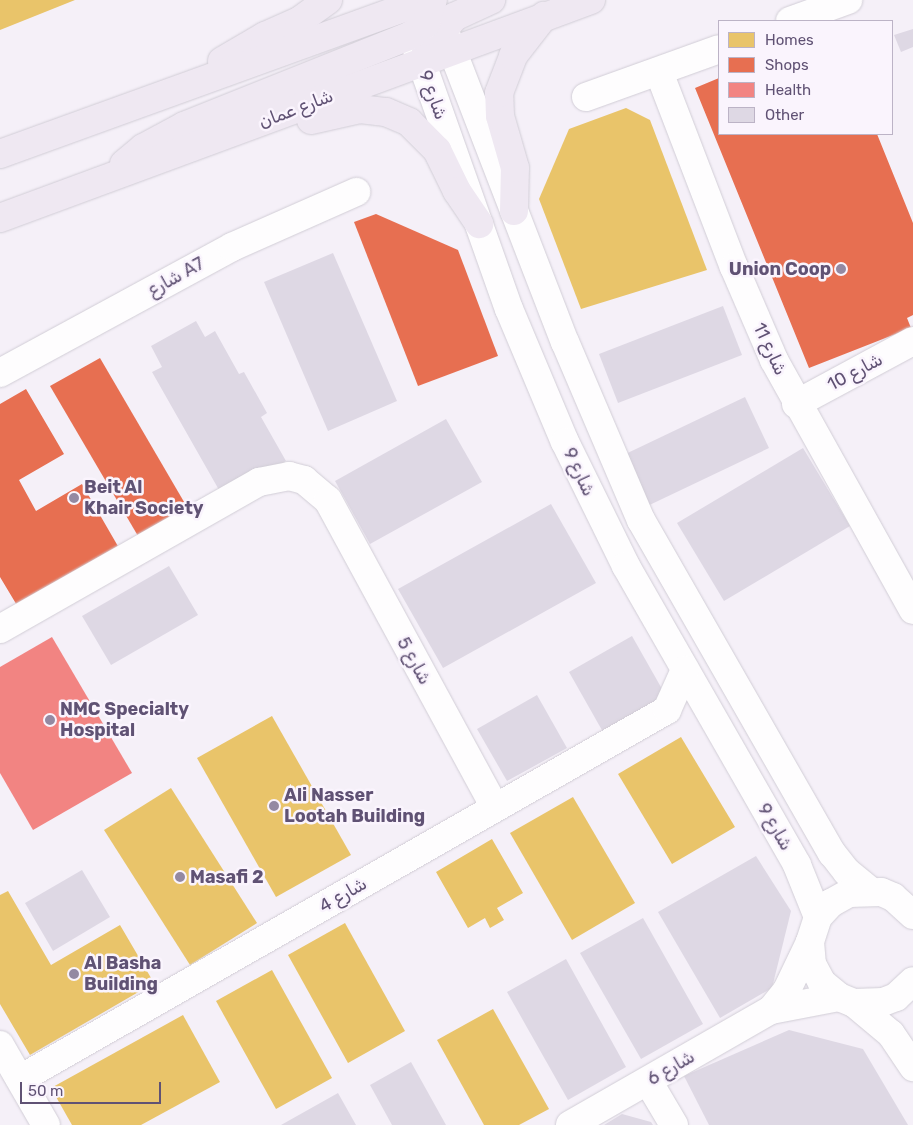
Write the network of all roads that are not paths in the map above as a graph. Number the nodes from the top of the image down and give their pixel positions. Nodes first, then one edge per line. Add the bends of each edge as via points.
1 (328, 0) edge
2 (433, 0) edge
3 (491, 0) edge
4 (591, 0) edge
5 (848, 0) edge
6 (408, 3) edge
7 (544, 16) junction
8 (793, 20) edge
9 (412, 35) junction
10 (448, 38) junction
11 (718, 49) edge
12 (421, 62) junction
13 (659, 72) junction
14 (192, 84) junction
15 (586, 97) dead end
16 (267, 120) junction
17 (0, 154) edge
18 (109, 179) junction
19 (356, 192) dead end
20 (514, 211) junction
21 (0, 218) edge
22 (480, 224) junction
23 (913, 341) edge
24 (0, 373) edge
25 (796, 404) junction
26 (913, 610) edge
27 (0, 629) edge
28 (685, 670) junction
29 (667, 710) junction
30 (713, 720) junction
31 (495, 808) junction
32 (897, 900) edge
33 (814, 930) junction
34 (913, 981) edge
35 (846, 1000) junction
36 (771, 1010) junction
37 (0, 1045) edge
38 (913, 1067) edge
39 (20, 1079) junction
40 (648, 1081) junction
41 (46, 1125) edge
42 (570, 1125) edge
43 (674, 1125) edge

1 - 14 main road via 299,21 246,46
2 - 9 main road via 426,24
2 - 10 street, شارع 9
3 - 10 main road via 461,13
4 - 7 main road
5 - 8 street
6 - 9 street, شارع 9
6 - 14 main road
7 - 10 main road
7 - 20 main road via 512,56 499,93 500,116 515,168
9 - 12 street, شارع 9
9 - 18 main road via 177,129 143,148
10 - 12 main road
10 - 20 street, شارع 9
11 - 13 street
12 - 16 main road, شارع عمان
12 - 22 street, شارع 9
13 - 15 street
13 - 25 street, شارع 11 via 734,267
14 - 17 main road
16 - 18 main road, شارع عمان
16 - 22 main road via 310,120 360,109 398,116 429,139 460,197
18 - 21 main road, شارع عمان
19 - 24 street, شارع A7 via 232,247
20 - 32 street, شارع 9 via 565,342 641,520 832,853 847,872
22 - 28 street, شارع 9 via 509,309 565,442 626,566
23 - 25 street, شارع 10
25 - 26 street, شارع 11
27 - 31 street, شارع 5 via 260,482 290,476 304,480 328,500 333,515
28 - 29 street
28 - 30 street, شارع 9
29 - 30 street via 690,712
29 - 31 street, شارع 4
30 - 33 street, شارع 9 via 797,865
31 - 39 street, شارع 4
32 - 33 street, شارع 6 via 849,893 831,902
33 - 35 street, شارع 9 via 816,970 822,983
33 - 36 street, شارع 6 via 787,990
34 - 35 street, شارع 6 via 896,996 883,1002
35 - 36 street, شارع 6
35 - 38 street via 891,1034
36 - 40 street, شارع 6
37 - 39 street
39 - 41 street
40 - 42 street, شارع 6
40 - 43 street

